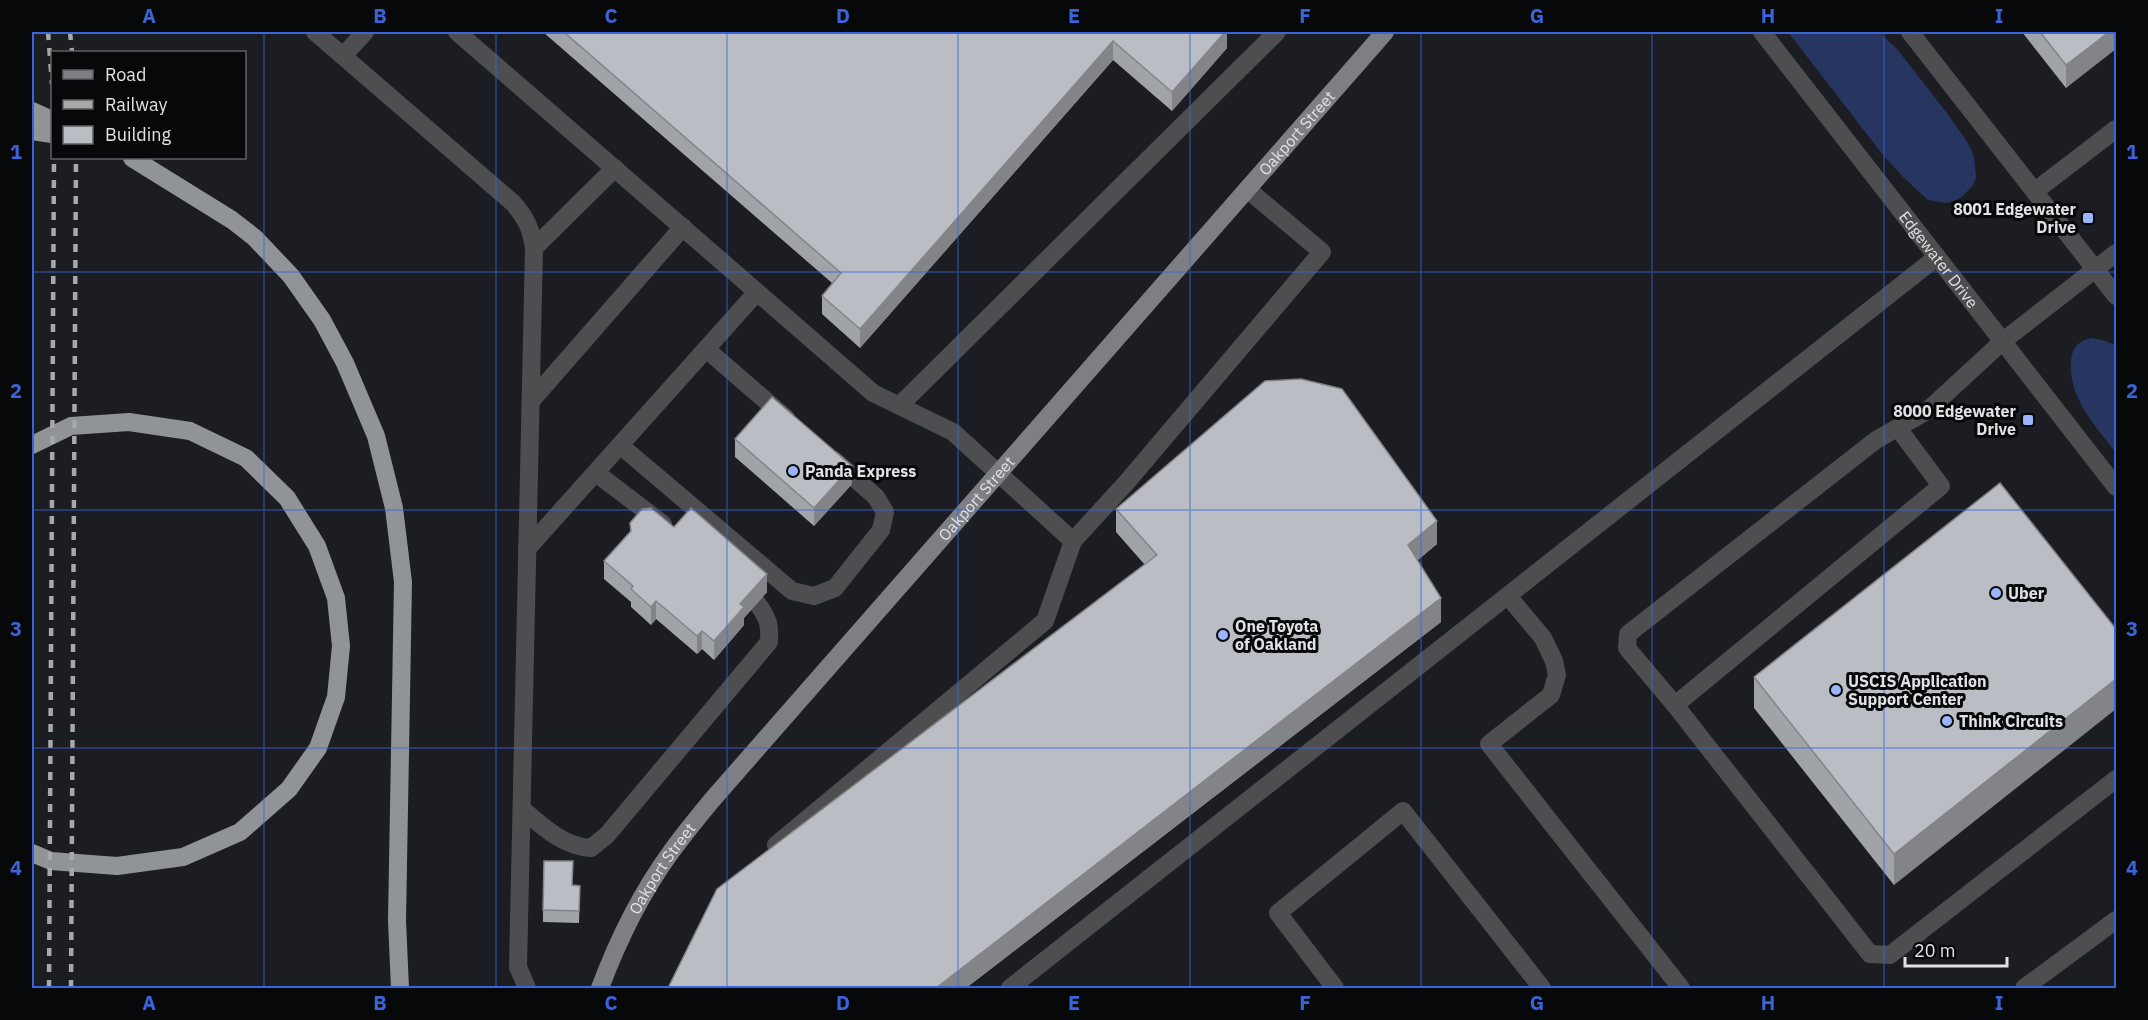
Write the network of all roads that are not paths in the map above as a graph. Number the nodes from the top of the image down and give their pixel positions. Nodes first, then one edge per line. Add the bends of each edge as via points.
1 (315, 32) edge
2 (365, 32) edge
3 (457, 32) edge
4 (1277, 32) edge
5 (1385, 32) edge
6 (1762, 32) edge
7 (1910, 32) edge
8 (344, 55) junction
9 (32, 111) edge
10 (51, 120) edge
11 (2116, 129) edge
12 (32, 131) edge
13 (51, 134) edge
14 (134, 159) edge
15 (615, 168) junction
16 (1247, 189) junction
17 (2035, 191) junction
18 (683, 227) junction
19 (534, 248) junction
20 (2116, 253) edge
21 (1937, 257) junction
22 (2096, 270) junction
23 (758, 292) junction
24 (2116, 296) edge
25 (2003, 341) junction
26 (706, 349) junction
27 (531, 401) junction
28 (900, 405) junction
29 (795, 427) edge
30 (1898, 428) junction
31 (32, 446) edge
32 (621, 446) junction
33 (822, 450) edge
34 (596, 472) junction
35 (999, 472) junction
36 (2116, 487) edge
37 (681, 537) edge
38 (1073, 541) junction
39 (528, 549) junction
40 (1508, 596) junction
41 (757, 603) edge
42 (1675, 705) junction
43 (2116, 779) edge
44 (529, 815) junction
45 (776, 845) edge
46 (32, 853) edge
47 (2116, 920) edge
48 (400, 988) edge
49 (527, 988) edge
50 (600, 988) edge
51 (1010, 988) edge
52 (1335, 988) edge
53 (1542, 988) edge
54 (1681, 988) edge
55 (2024, 988) edge

1 - 8 street
2 - 8 street
3 - 15 street
4 - 28 street
5 - 16 main road, Oakport Street
6 - 21 street, Edgewater Drive
7 - 17 street
8 - 19 street via 513,203 525,217
9 - 10 highway
11 - 17 street
12 - 13 highway
14 - 48 highway via 232,220 291,276 341,355 376,436 394,508 403,582
15 - 18 street
15 - 19 street
16 - 35 main road, Oakport Street
16 - 38 street via 1322,252
17 - 22 street
18 - 23 street
18 - 27 street
19 - 27 street
20 - 22 street
21 - 25 street, Edgewater Drive
21 - 40 street
22 - 24 street
22 - 25 street
23 - 26 street
23 - 28 street via 873,393
25 - 30 street via 1927,411
25 - 36 street, Edgewater Drive
26 - 29 street
26 - 32 street
27 - 39 street
28 - 35 street via 953,432
30 - 42 street via 1941,486
30 - 42 street via 1876,440 1628,634 1627,648
31 - 46 highway via 71,426 129,422 190,431 246,458 287,498 317,546 336,598 341,646 336,697 318,748 289,789 240,832 183,857 117,866 51,861
32 - 33 street via 792,591 814,596 835,588 881,530 885,512 876,496
32 - 34 street
34 - 37 street
34 - 39 street
35 - 38 street
35 - 50 main road, Oakport Street via 670,853 638,904
38 - 45 street via 1045,621
39 - 44 street
40 - 51 street
40 - 54 street via 1543,638 1557,675 1551,696 1489,744
41 - 44 street via 767,616 770,642 608,835 591,848 575,847
42 - 43 street via 1869,954 1890,955
44 - 49 street via 518,968
47 - 55 street
52 - 53 street via 1278,913 1403,811

